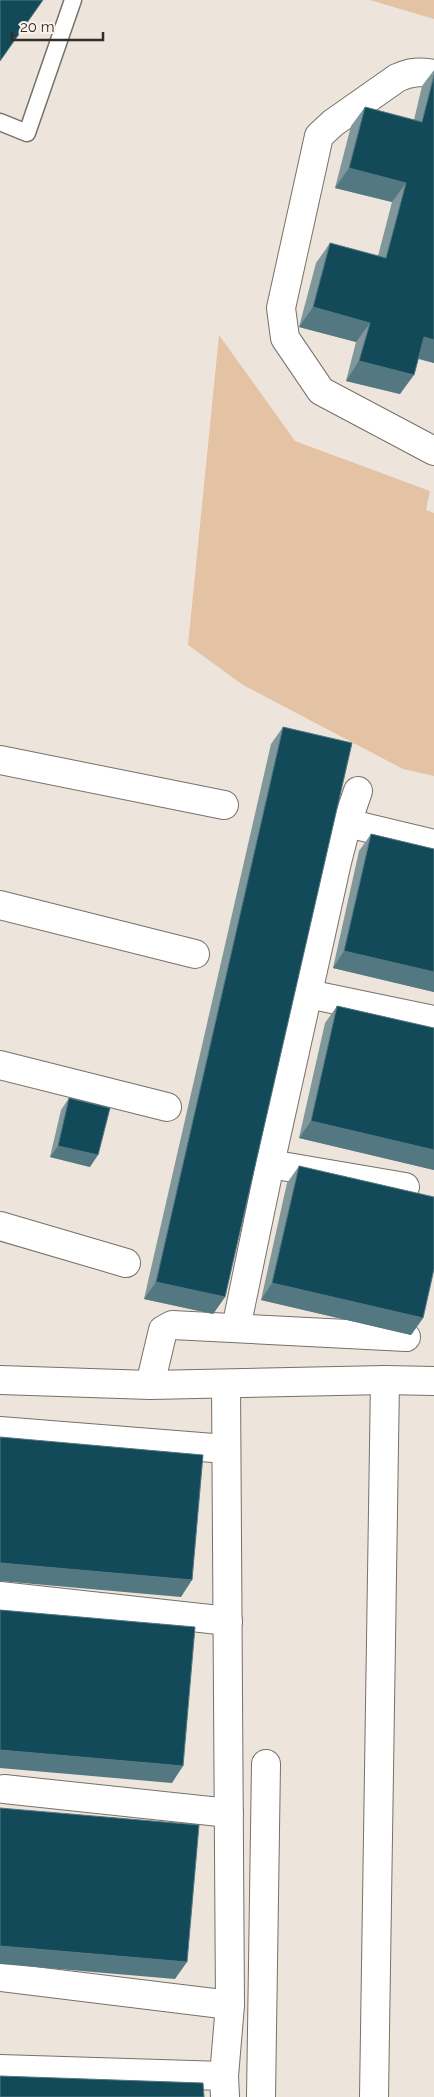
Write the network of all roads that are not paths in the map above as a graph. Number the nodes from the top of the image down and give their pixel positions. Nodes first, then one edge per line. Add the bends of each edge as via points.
1 (73, 0) edge
2 (434, 74) edge
3 (0, 122) edge
4 (434, 451) edge
5 (0, 760) edge
6 (358, 791) dead end
7 (224, 805) dead end
8 (347, 823) junction
9 (434, 844) edge
10 (0, 905) edge
11 (196, 954) dead end
12 (308, 994) junction
13 (434, 1020) edge
14 (0, 1065) edge
15 (167, 1107) dead end
16 (270, 1164) junction
17 (405, 1187) dead end
18 (0, 1226) edge
19 (126, 1263) dead end
20 (236, 1328) junction
21 (406, 1338) dead end
22 (0, 1380) edge
23 (385, 1380) junction
24 (434, 1381) edge
25 (226, 1384) junction
26 (150, 1385) junction
27 (0, 1431) edge
28 (226, 1449) junction
29 (0, 1596) edge
30 (228, 1621) junction
31 (266, 1764) dead end
32 (4, 1789) dead end
33 (229, 1813) junction
34 (0, 1977) edge
35 (230, 2005) junction
36 (0, 2069) edge
37 (225, 2087) edge
38 (261, 2097) edge
39 (374, 2097) edge

1 - 3 lane via 27,133
2 - 4 street via 408,73 397,78 319,136 280,308 284,338 321,391
5 - 7 street
6 - 8 street
8 - 9 street
8 - 12 street
10 - 11 street
12 - 13 street
12 - 16 street
14 - 15 street
16 - 17 street
16 - 20 street
18 - 19 street
20 - 21 street
20 - 26 street via 168,1326 163,1330
22 - 26 street
23 - 24 street
23 - 25 street
23 - 39 street
25 - 26 street
25 - 28 street
27 - 28 street
28 - 30 street
29 - 30 street
30 - 33 street
31 - 38 street
32 - 33 street
33 - 35 street
34 - 35 street
35 - 37 street
36 - 37 street

